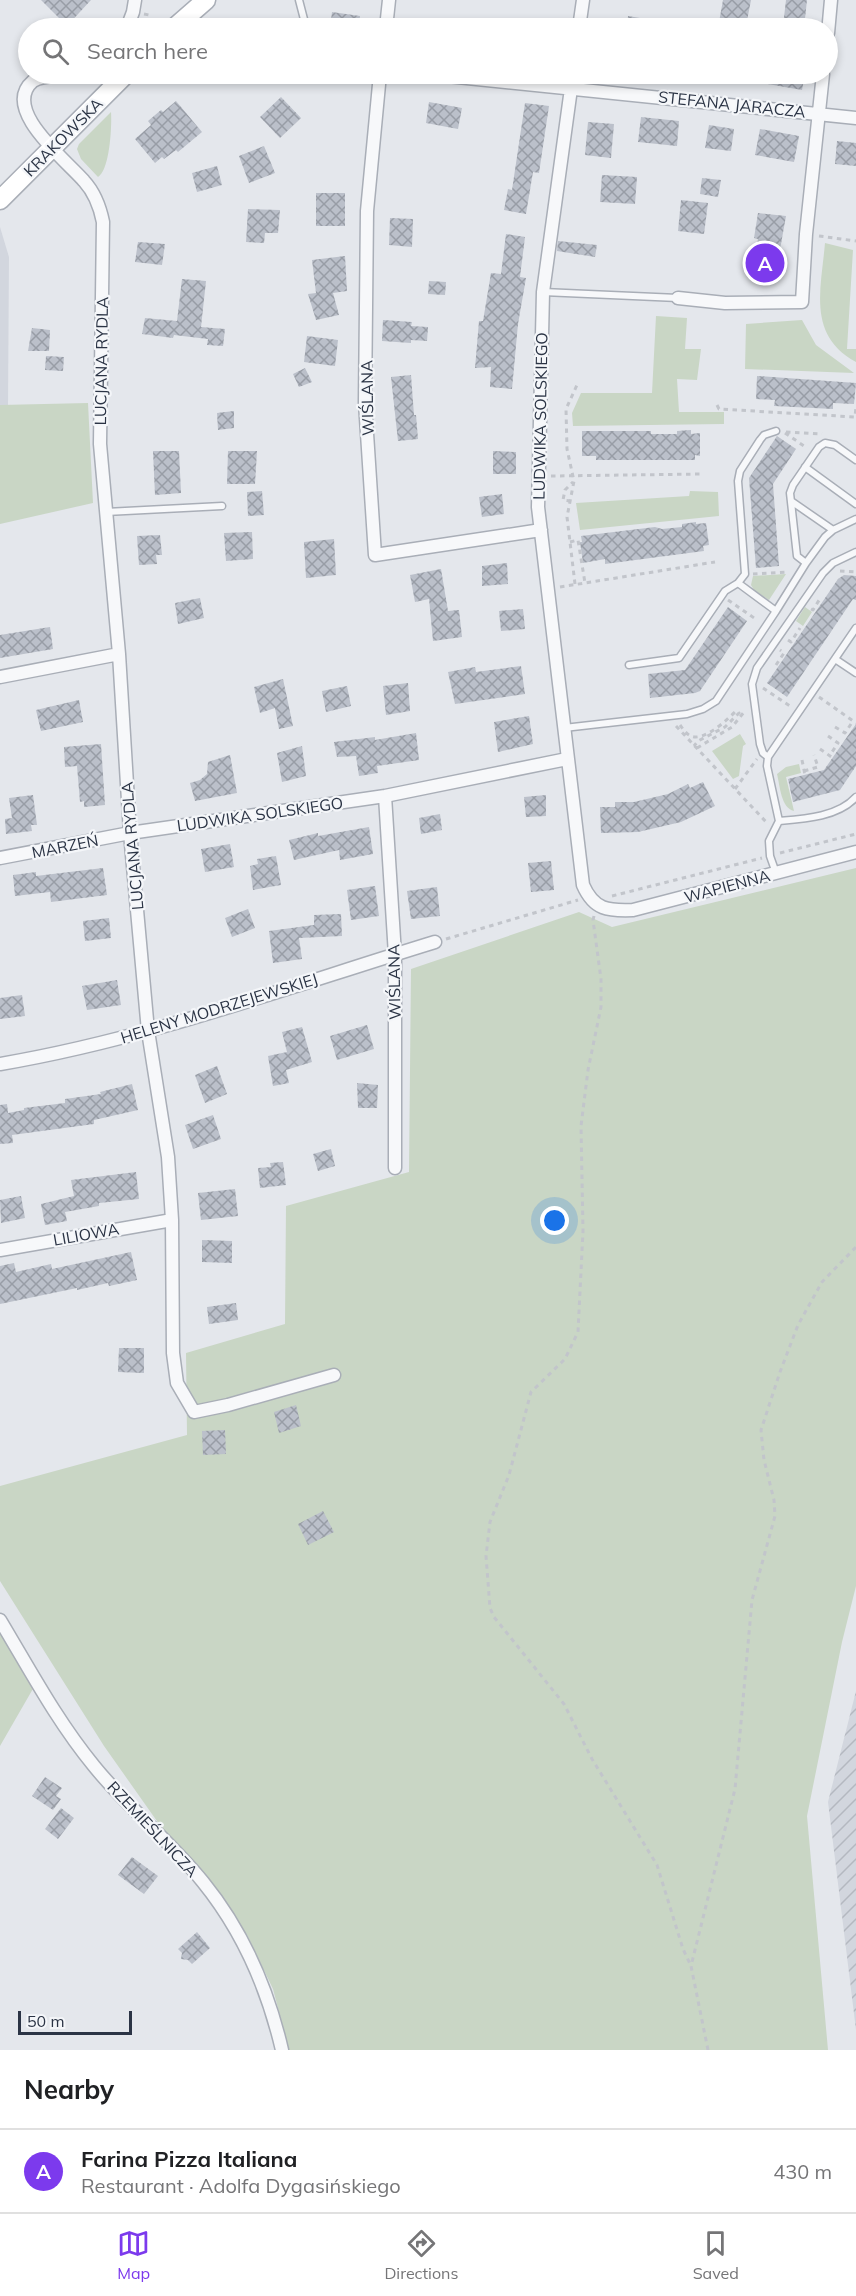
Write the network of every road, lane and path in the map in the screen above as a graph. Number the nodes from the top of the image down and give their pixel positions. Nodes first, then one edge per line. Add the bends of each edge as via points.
1 (135, 0) edge
2 (206, 0) edge
3 (299, 0) edge
4 (389, 0) edge
5 (583, 0) edge
6 (831, 0) edge
7 (131, 18) edge
8 (185, 18) edge
9 (304, 18) edge
10 (387, 18) edge
11 (580, 18) edge
12 (829, 18) edge
13 (29, 84) edge
14 (116, 84) edge
15 (379, 84) edge
16 (538, 84) edge
17 (571, 84) edge
18 (822, 84) edge
19 (571, 87) junction
20 (819, 114) junction
21 (856, 118) edge
22 (50, 148) junction
23 (0, 200) edge
24 (807, 234) junction
25 (856, 241) edge
26 (543, 292) junction
27 (678, 298) joint
28 (577, 384) dead end
29 (717, 405) dead end
30 (778, 406) dead end
31 (804, 407) dead end
32 (856, 407) edge
33 (830, 408) dead end
34 (777, 413) junction
35 (804, 414) junction
36 (829, 416) junction
37 (776, 432) joint
38 (826, 435) dead end
39 (790, 438) dead end
40 (808, 449) dead end
41 (856, 460) edge
42 (805, 467) junction
43 (702, 474) dead end
44 (546, 476) dead end
45 (573, 476) junction
46 (574, 481) junction
47 (572, 501) junction
48 (791, 501) junction
49 (856, 504) edge
50 (222, 506) dead end
51 (106, 512) junction
52 (856, 519) edge
53 (541, 530) junction
54 (833, 530) junction
55 (570, 542) junction
56 (856, 552) edge
57 (845, 556) junction
58 (581, 558) junction
59 (856, 558) edge
60 (573, 560) junction
61 (715, 562) dead end
62 (806, 562) junction
63 (844, 571) dead end
64 (788, 572) dead end
65 (856, 572) edge
66 (761, 574) dead end
67 (585, 583) junction
68 (738, 583) junction
69 (575, 584) junction
70 (555, 588) dead end
71 (822, 597) dead end
72 (739, 608) dead end
73 (813, 610) dead end
74 (776, 611) junction
75 (758, 621) dead end
76 (801, 629) dead end
77 (856, 629) edge
78 (791, 642) dead end
79 (784, 653) dead end
80 (119, 654) junction
81 (835, 659) junction
82 (629, 665) dead end
83 (776, 665) dead end
84 (856, 673) edge
85 (0, 677) edge
86 (765, 689) dead end
87 (817, 696) dead end
88 (745, 703) dead end
89 (791, 707) dead end
90 (854, 722) edge
91 (835, 727) dead end
92 (563, 728) junction
93 (828, 736) dead end
94 (695, 747) junction
95 (820, 749) dead end
96 (814, 755) dead end
97 (768, 758) junction
98 (567, 759) junction
99 (801, 760) dead end
100 (753, 764) dead end
101 (735, 789) junction
102 (385, 796) junction
103 (856, 797) edge
104 (779, 821) junction
105 (766, 823) dead end
106 (130, 833) junction
107 (856, 852) edge
108 (0, 858) edge
109 (776, 873) junction
110 (680, 879) dead end
111 (588, 897) junction
112 (603, 901) junction
113 (435, 942) joint
114 (395, 955) junction
115 (148, 1031) junction
116 (0, 1064) edge
117 (395, 1168) dead end
118 (172, 1220) junction
119 (856, 1247) edge
120 (0, 1250) edge
121 (334, 1375) dead end
122 (0, 1620) edge
123 (691, 1966) junction
124 (282, 2050) edge
125 (708, 2050) edge

1 - 7 street
2 - 8 main road
3 - 9 lane
4 - 10 street
5 - 11 street
6 - 12 street
13 - 22 street, LUCJANA RYDLA via 20,101 21,112
14 - 22 main road, KRAKOWSKA
15 - 53 street, WIŚLANA via 367,211 365,403 375,555
16 - 19 street, STEFANA JARACZA
17 - 19 street, LUDWIKA SOLSKIEGO
18 - 20 street
19 - 20 street, STEFANA JARACZA
19 - 26 street, LUDWIKA SOLSKIEGO
20 - 21 street, STEFANA JARACZA
20 - 24 street
22 - 23 main road, KRAKOWSKA
22 - 51 street, LUCJANA RYDLA via 86,182 103,222 100,444
24 - 25 path
24 - 27 street via 802,302 725,303
26 - 27 lane
26 - 53 street, LUDWIKA SOLSKIEGO via 538,507
28 - 45 path via 566,409 567,449
29 - 34 path via 719,409
30 - 34 path
31 - 35 path
32 - 36 path via 855,417
33 - 36 path
34 - 35 path
35 - 36 path
37 - 38 path
37 - 68 lane via 764,435 740,471 745,574
39 - 40 path
41 - 42 lane via 835,445 825,443
42 - 48 lane via 793,485
42 - 49 lane
43 - 45 path
44 - 45 path
45 - 46 path
46 - 47 path
46 - 47 path via 563,500
47 - 55 path via 567,517
48 - 54 lane
48 - 62 lane via 797,556
50 - 51 lane
51 - 80 street, LUCJANA RYDLA
52 - 54 lane
53 - 92 street, LUDWIKA SOLSKIEGO
54 - 62 lane
55 - 58 path via 578,540
55 - 60 path
56 - 57 lane
57 - 59 lane
57 - 97 lane via 823,573 757,668 752,684 760,744
58 - 60 path
58 - 67 path
60 - 69 path
61 - 67 path
62 - 74 lane
63 - 65 path
64 - 66 path
67 - 69 path
68 - 74 lane
68 - 82 lane via 725,591 679,658
69 - 70 path
71 - 73 path
72 - 75 path
74 - 92 lane via 716,701 703,709
76 - 78 path
77 - 81 lane
79 - 83 path
80 - 85 street
80 - 106 street, LUCJANA RYDLA
81 - 84 lane
81 - 97 lane
86 - 89 path
87 - 90 path
88 - 94 path via 743,717 737,723
90 - 91 path via 845,733
92 - 98 street, LUDWIKA SOLSKIEGO
93 - 95 path via 838,743 831,756
94 - 94 path via 679,726 697,736 723,724 736,711 739,713
94 - 101 path
96 - 99 path via 818,767 805,773
97 - 104 lane
98 - 102 street, LUDWIKA SOLSKIEGO
98 - 111 street, LUDWIKA SOLSKIEGO via 579,864
100 - 101 path
101 - 105 path
102 - 106 street, LUDWIKA SOLSKIEGO
102 - 114 street, WIŚLANA
103 - 104 lane via 837,810 818,816
104 - 109 lane via 768,841
106 - 108 street, MARZEŃ
106 - 115 street, LUCJANA RYDLA
107 - 109 street, WAPIENNA
109 - 112 street, WAPIENNA via 633,910 612,911
110 - 112 path
111 - 112 street
111 - 113 path
112 - 123 path via 592,920 601,1007 581,1126 583,1243 578,1332 565,1359 531,1392 509,1475 490,1522 486,1556 490,1608 564,1704 591,1759 657,1865
113 - 114 street, HELENY MODRZEJEWSKIEJ
114 - 115 street, HELENY MODRZEJEWSKIEJ
114 - 117 street, WIŚLANA
115 - 116 street, HELENY MODRZEJEWSKIEJ
115 - 118 street, LUCJANA RYDLA via 168,1157
118 - 120 street, LILIOWA
118 - 121 street, LUCJANA RYDLA via 177,1383 194,1412
119 - 123 path via 822,1282 798,1325 761,1430 775,1516 752,1600 735,1789
122 - 124 street, RZEMIEŚLNICZA via 75,1742 203,1882 240,1935 265,1993
123 - 125 path

